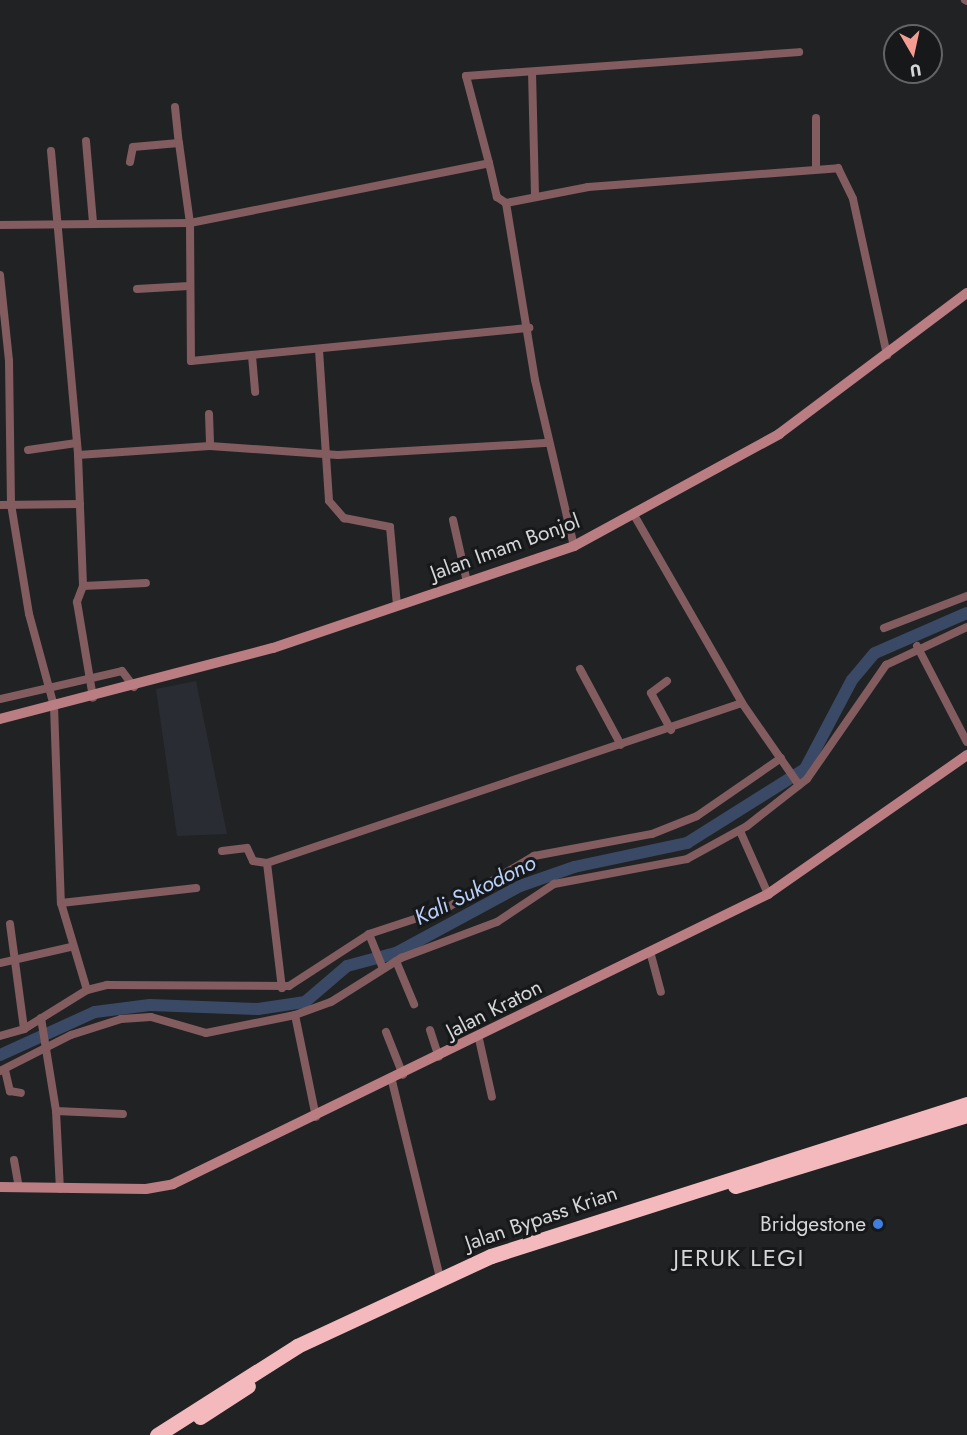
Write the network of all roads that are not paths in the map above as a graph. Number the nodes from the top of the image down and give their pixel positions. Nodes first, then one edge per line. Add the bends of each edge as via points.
1 (799, 52) dead end
2 (532, 72) junction
3 (175, 107) dead end
4 (816, 117) dead end
5 (86, 141) dead end
6 (179, 143) junction
7 (51, 151) dead end
8 (130, 162) dead end
9 (489, 163) junction
10 (816, 169) junction
11 (535, 197) junction
12 (506, 203) junction
13 (93, 223) junction
14 (190, 223) junction
15 (57, 224) junction
16 (0, 225) edge
17 (0, 275) edge
18 (189, 286) junction
19 (137, 289) dead end
20 (967, 293) edge
21 (529, 328) junction
22 (319, 350) junction
23 (887, 355) junction
24 (252, 356) junction
25 (255, 392) dead end
26 (209, 414) dead end
27 (76, 443) junction
28 (549, 443) junction
29 (210, 446) junction
30 (28, 450) dead end
31 (78, 454) junction
32 (325, 455) junction
33 (11, 504) junction
34 (80, 504) junction
35 (0, 505) edge
36 (634, 515) junction
37 (453, 520) dead end
38 (574, 546) junction
39 (467, 582) junction
40 (146, 583) dead end
41 (83, 586) junction
42 (967, 596) edge
43 (397, 605) junction
44 (967, 627) edge
45 (884, 628) dead end
46 (917, 646) junction
47 (580, 669) dead end
48 (90, 678) junction
49 (667, 681) dead end
50 (51, 687) junction
51 (134, 687) junction
52 (39, 690) junction
53 (93, 698) junction
54 (0, 699) edge
55 (742, 703) junction
56 (49, 707) junction
57 (0, 719) edge
58 (670, 730) junction
59 (967, 742) edge
60 (621, 745) junction
61 (967, 755) edge
62 (783, 760) junction
63 (797, 783) junction
64 (740, 831) junction
65 (222, 851) dead end
66 (267, 863) junction
67 (196, 888) dead end
68 (768, 894) junction
69 (61, 903) junction
70 (10, 924) dead end
71 (370, 937) junction
72 (71, 947) junction
73 (651, 955) junction
74 (15, 959) junction
75 (396, 961) junction
76 (0, 963) edge
77 (382, 966) junction
78 (282, 988) junction
79 (87, 990) junction
80 (661, 992) dead end
81 (414, 1004) dead end
82 (295, 1015) junction
83 (41, 1021) junction
84 (24, 1029) junction
85 (429, 1030) dead end
86 (386, 1032) dead end
87 (0, 1036) edge
88 (479, 1039) junction
89 (47, 1046) junction
90 (439, 1059) junction
91 (3, 1070) edge
92 (403, 1076) junction
93 (392, 1082) junction
94 (21, 1093) dead end
95 (492, 1097) dead end
96 (967, 1104) edge
97 (56, 1111) junction
98 (123, 1114) dead end
99 (967, 1115) edge
100 (317, 1118) junction
101 (14, 1160) dead end
102 (0, 1187) edge
103 (19, 1188) junction
104 (60, 1189) junction
105 (440, 1278) junction
106 (156, 1435) edge
107 (174, 1435) edge

1 - 2 street
2 - 9 street via 465,78
2 - 11 street
3 - 6 street
4 - 10 street
5 - 13 street
6 - 8 street via 133,147
6 - 14 street
7 - 15 street
9 - 12 street via 497,197
9 - 14 street
10 - 11 street via 588,187
10 - 23 street via 838,168 845,174
11 - 12 street
12 - 21 street
13 - 14 street
13 - 15 street
14 - 18 street
15 - 16 street
15 - 27 street
17 - 33 street via 9,362
18 - 19 street
18 - 24 street via 191,361
20 - 23 street, Jalan Imam Bonjol
21 - 22 street
21 - 28 street
22 - 24 street
22 - 32 street
23 - 36 street, Jalan Imam Bonjol via 779,434
24 - 25 street
26 - 29 street
27 - 30 street
27 - 31 street
28 - 32 street
28 - 38 street
29 - 31 street
29 - 32 street
31 - 34 street
32 - 43 street via 326,481 336,513 390,527
33 - 34 street
33 - 35 street
33 - 50 street via 29,614
34 - 41 street
36 - 38 street, Jalan Imam Bonjol
36 - 55 street
37 - 39 street
38 - 39 street, Jalan Imam Bonjol
39 - 43 street, Jalan Imam Bonjol
40 - 41 street
41 - 48 street via 76,602
42 - 45 street
43 - 51 street, Jalan Imam Bonjol via 273,648
44 - 46 street
46 - 59 street
46 - 63 street via 878,673 835,746
47 - 60 street
48 - 50 street
48 - 51 street via 122,671
48 - 53 street
49 - 58 street via 651,693
50 - 52 street
50 - 56 street
51 - 53 street, Jalan Imam Bonjol
52 - 54 street
52 - 56 street
53 - 56 street, Jalan Imam Bonjol
55 - 58 street
55 - 62 street
56 - 57 street, Jalan Imam Bonjol
56 - 69 street
58 - 60 street
60 - 66 street
61 - 68 street, Jalan Kraton
62 - 63 street
62 - 71 street via 705,812 674,826 539,854 445,909
63 - 64 street
64 - 68 street
64 - 75 street via 680,862 554,884 486,927
65 - 66 street via 247,848 253,861
66 - 78 street
67 - 69 street
68 - 73 street, Jalan Kraton
69 - 72 street
70 - 74 street
71 - 77 street
71 - 78 street
72 - 74 street
72 - 79 street
73 - 80 street
73 - 88 street, Jalan Kraton
74 - 76 street
74 - 84 street
75 - 77 street
75 - 81 street
77 - 82 street via 331,1002
78 - 79 street via 138,984
79 - 83 street
82 - 89 street via 206,1033 138,1016
82 - 100 street
83 - 84 street
83 - 89 street
84 - 87 street
85 - 90 street
86 - 92 street
88 - 90 street, Jalan Kraton
88 - 95 street
89 - 91 street
89 - 97 street
90 - 92 street, Jalan Kraton
91 - 94 street via 10,1091
92 - 93 street, Jalan Kraton
93 - 100 street, Jalan Kraton
93 - 105 street
96 - 105 highway, Jalan Bypass Krian via 575,1226
97 - 98 street
97 - 104 street
99 - 107 highway, Jalan Bypass Krian via 587,1232 447,1284 310,1350
100 - 104 street, Jalan Kraton via 164,1188
101 - 103 street
102 - 103 street, Jalan Kraton
103 - 104 street, Jalan Kraton
105 - 106 highway, Jalan Bypass Krian via 297,1346

